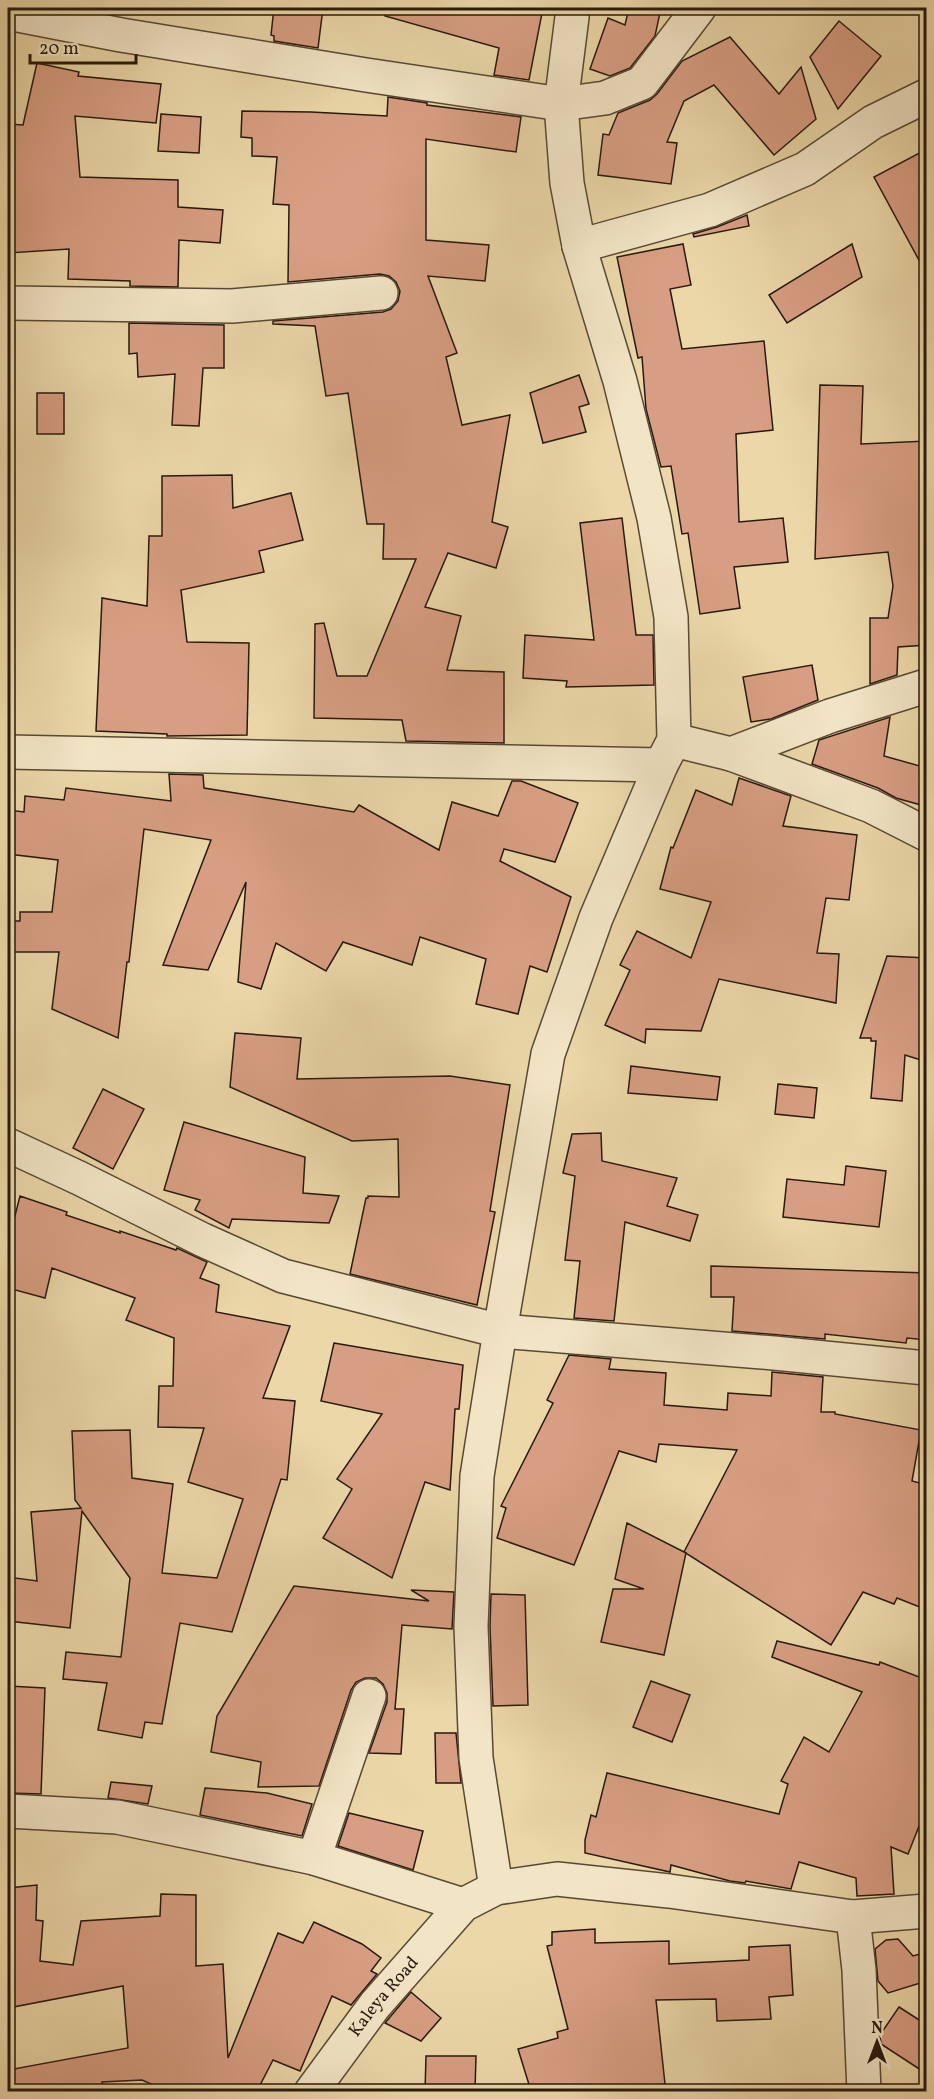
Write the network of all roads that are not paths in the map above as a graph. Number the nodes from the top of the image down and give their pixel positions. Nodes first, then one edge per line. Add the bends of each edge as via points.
1 (572, 8) edge
2 (699, 8) edge
3 (8, 13) edge
4 (927, 96) edge
5 (561, 104) junction
6 (579, 246) junction
7 (381, 293) dead end
8 (8, 303) edge
9 (927, 686) edge
10 (8, 752) edge
11 (667, 752) junction
12 (731, 754) junction
13 (927, 834) edge
14 (8, 1145) edge
15 (500, 1331) junction
16 (927, 1368) edge
17 (369, 1696) dead end
18 (8, 1811) edge
19 (314, 1858) junction
20 (496, 1888) junction
21 (463, 1905) junction
22 (927, 1911) edge
23 (854, 1917) junction
24 (311, 2091) edge
25 (864, 2091) edge

1 - 5 street
2 - 5 street via 642,83 605,98
3 - 5 street via 319,68
4 - 6 street via 873,122 805,168 710,210
5 - 6 street via 567,183
6 - 11 street via 620,381 654,518 671,617
7 - 8 street via 232,306
9 - 12 street via 830,716
10 - 11 street
11 - 12 street
11 - 15 street via 596,918 548,1054
12 - 13 street via 871,806
14 - 15 street via 283,1276
15 - 16 street
15 - 20 street via 477,1476 471,1626 476,1758
17 - 19 street
18 - 19 street via 117,1817
19 - 21 street
20 - 21 street
20 - 23 street via 557,1879
21 - 24 street, Kaleya Road via 375,2005
22 - 23 street
23 - 25 street

